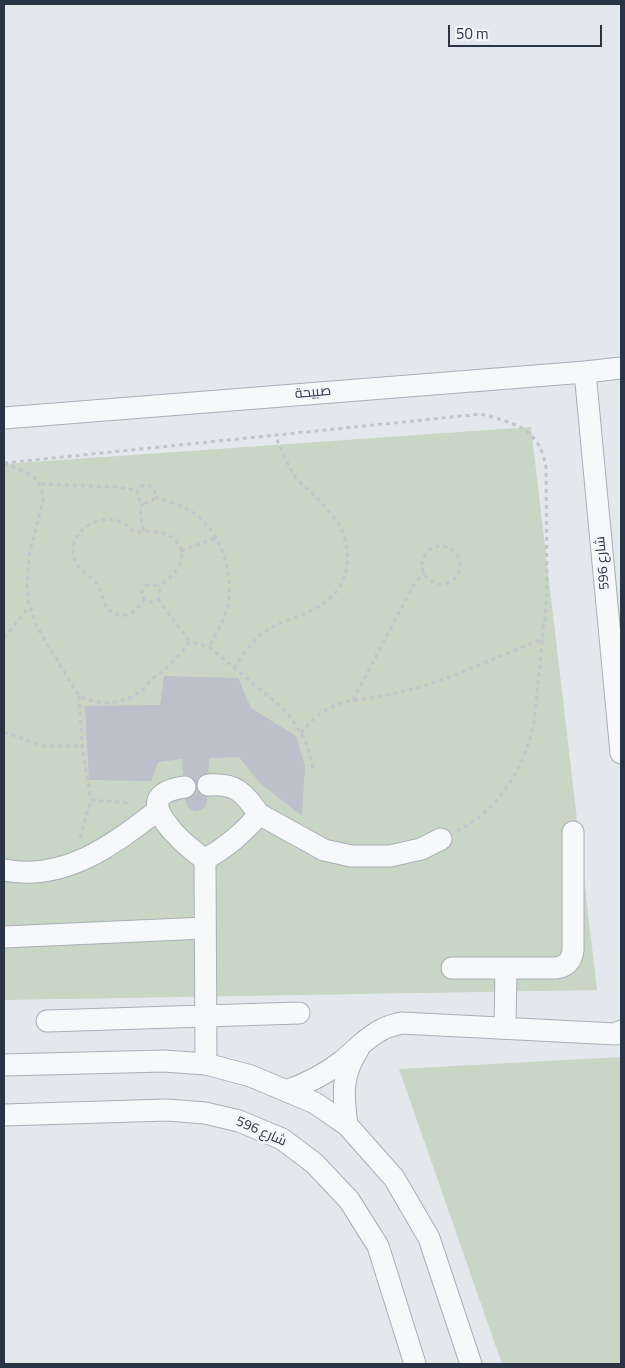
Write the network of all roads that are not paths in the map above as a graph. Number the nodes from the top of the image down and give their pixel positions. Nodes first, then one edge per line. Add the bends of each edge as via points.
1 (621, 368) edge
2 (585, 372) junction
3 (4, 418) edge
4 (621, 753) edge
5 (208, 784) dead end
6 (185, 787) dead end
7 (157, 808) junction
8 (259, 814) junction
9 (573, 832) dead end
10 (441, 839) road end
11 (205, 859) junction
12 (4, 870) edge
13 (205, 928) junction
14 (4, 937) edge
15 (452, 968) dead end
16 (506, 969) junction
17 (299, 1013) dead end
18 (206, 1016) junction
19 (47, 1021) dead end
20 (504, 1028) junction
21 (621, 1031) edge
22 (365, 1040) junction
23 (206, 1064) junction
24 (4, 1066) edge
25 (286, 1091) junction
26 (4, 1114) edge
27 (347, 1125) junction
28 (415, 1364) edge
29 (471, 1364) edge

1 - 2 street, صبيحة
2 - 3 street, صبيحة
2 - 4 street, شارع 596
5 - 8 street via 233,787
6 - 7 street via 160,797
7 - 11 street via 175,833
7 - 12 street via 124,836 75,864 44,871
8 - 10 street via 324,850 351,856 390,856 421,849
8 - 11 street via 217,853
9 - 16 street via 572,957 562,967
11 - 13 street
13 - 14 street
13 - 18 street
15 - 16 street
16 - 20 street
17 - 18 street
18 - 19 street
18 - 23 street
20 - 21 street via 616,1034
20 - 22 street via 401,1023 384,1028
22 - 25 street via 329,1071
22 - 27 street via 356,1052 345,1080 343,1095
23 - 24 street via 164,1061
23 - 25 street via 251,1076
25 - 27 street via 315,1103
26 - 28 street, شارع 596 via 167,1110 205,1113 239,1121 282,1139 314,1164 349,1200 378,1246
27 - 29 street via 394,1178 430,1238

